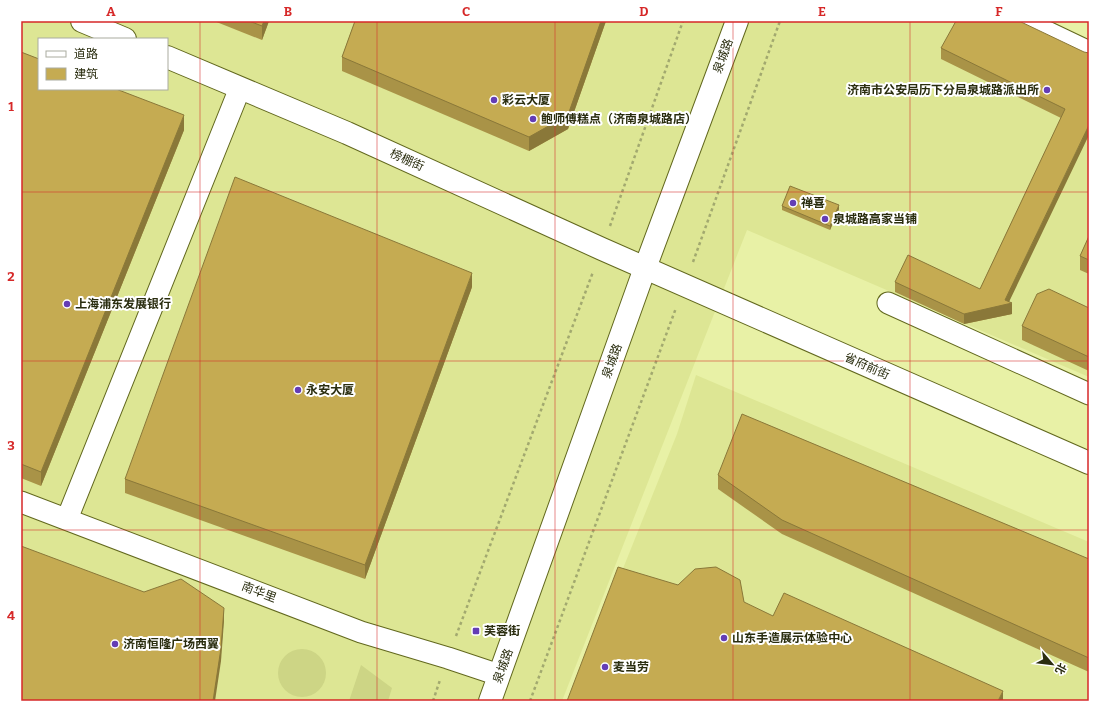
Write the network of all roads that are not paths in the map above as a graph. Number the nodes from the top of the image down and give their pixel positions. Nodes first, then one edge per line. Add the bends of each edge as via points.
1 (82, 21) edge
2 (736, 21) edge
3 (1024, 21) edge
4 (123, 38) edge
5 (1089, 52) edge
6 (168, 57) edge
7 (240, 88) junction
8 (645, 268) junction
9 (888, 303) dead end
10 (1089, 394) edge
11 (1089, 463) edge
12 (21, 502) edge
13 (67, 519) junction
14 (499, 675) junction
15 (490, 701) edge

1 - 4 street
2 - 8 street, 泉城路
3 - 5 street
6 - 7 street, 榜棚街
7 - 8 street, 榜棚街 via 354,136
7 - 13 street
8 - 11 street, 省府前街
8 - 14 street, 泉城路
9 - 10 street
12 - 13 street, 南华里
13 - 14 street, 南华里 via 361,632
14 - 15 street, 泉城路

